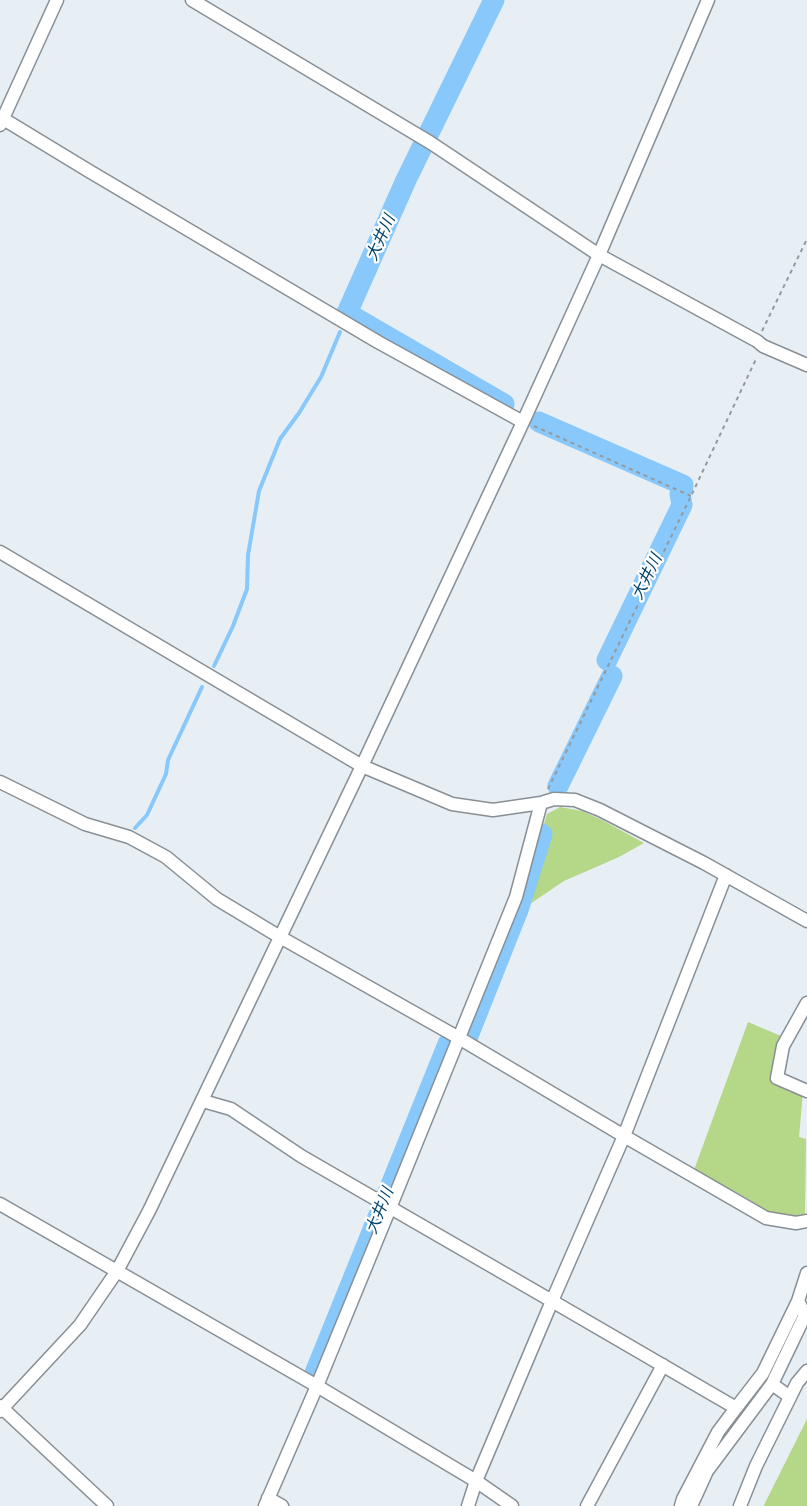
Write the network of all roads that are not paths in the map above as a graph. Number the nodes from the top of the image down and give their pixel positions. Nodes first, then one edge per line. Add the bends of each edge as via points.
1 (57, 0) edge
2 (192, 0) edge
3 (708, 0) edge
4 (1, 120) edge
5 (598, 255) junction
6 (807, 365) edge
7 (523, 422) junction
8 (0, 552) edge
9 (362, 766) junction
10 (0, 782) edge
11 (541, 803) junction
12 (726, 875) junction
13 (807, 921) edge
14 (280, 937) junction
15 (807, 1003) edge
16 (459, 1038) junction
17 (807, 1091) edge
18 (202, 1101) junction
19 (624, 1136) junction
20 (0, 1204) edge
21 (390, 1208) junction
22 (807, 1222) edge
23 (117, 1271) junction
24 (807, 1273) edge
25 (552, 1301) junction
26 (798, 1301) junction
27 (806, 1314) edge
28 (663, 1365) junction
29 (807, 1371) edge
30 (772, 1384) junction
31 (317, 1386) junction
32 (790, 1397) junction
33 (1, 1408) edge
34 (736, 1408) junction
35 (476, 1481) junction
36 (267, 1502) edge
37 (107, 1506) edge
38 (282, 1506) edge
39 (468, 1506) edge
40 (512, 1506) edge
41 (587, 1506) edge
42 (681, 1506) edge
43 (691, 1506) edge
44 (740, 1506) edge

1 - 4 street
2 - 5 street via 427,141
3 - 5 street
4 - 7 street via 378,342
5 - 6 street via 760,344
5 - 7 street
7 - 9 street
8 - 9 street
9 - 11 street via 452,804 493,810
9 - 14 street
10 - 14 street via 85,824 129,837 166,857 217,899
11 - 12 street via 554,799 584,803
11 - 16 street via 516,897
12 - 13 street
12 - 19 street
14 - 16 street
14 - 18 street
15 - 17 street via 783,1046 777,1078
16 - 19 street
16 - 21 street
18 - 21 street via 231,1109 301,1156
18 - 23 street
19 - 22 street via 766,1218
19 - 25 street
20 - 23 street
21 - 25 street
21 - 31 street
23 - 31 street
23 - 33 street via 80,1325
24 - 26 street
25 - 28 street
25 - 35 street
26 - 27 street
26 - 34 street via 763,1373
27 - 30 street
28 - 34 street
28 - 41 street
29 - 32 street
30 - 32 street
30 - 43 street via 707,1471
31 - 35 street
31 - 36 street
32 - 44 street
33 - 37 street
34 - 42 street via 718,1432
35 - 39 street
35 - 40 street
36 - 38 street

